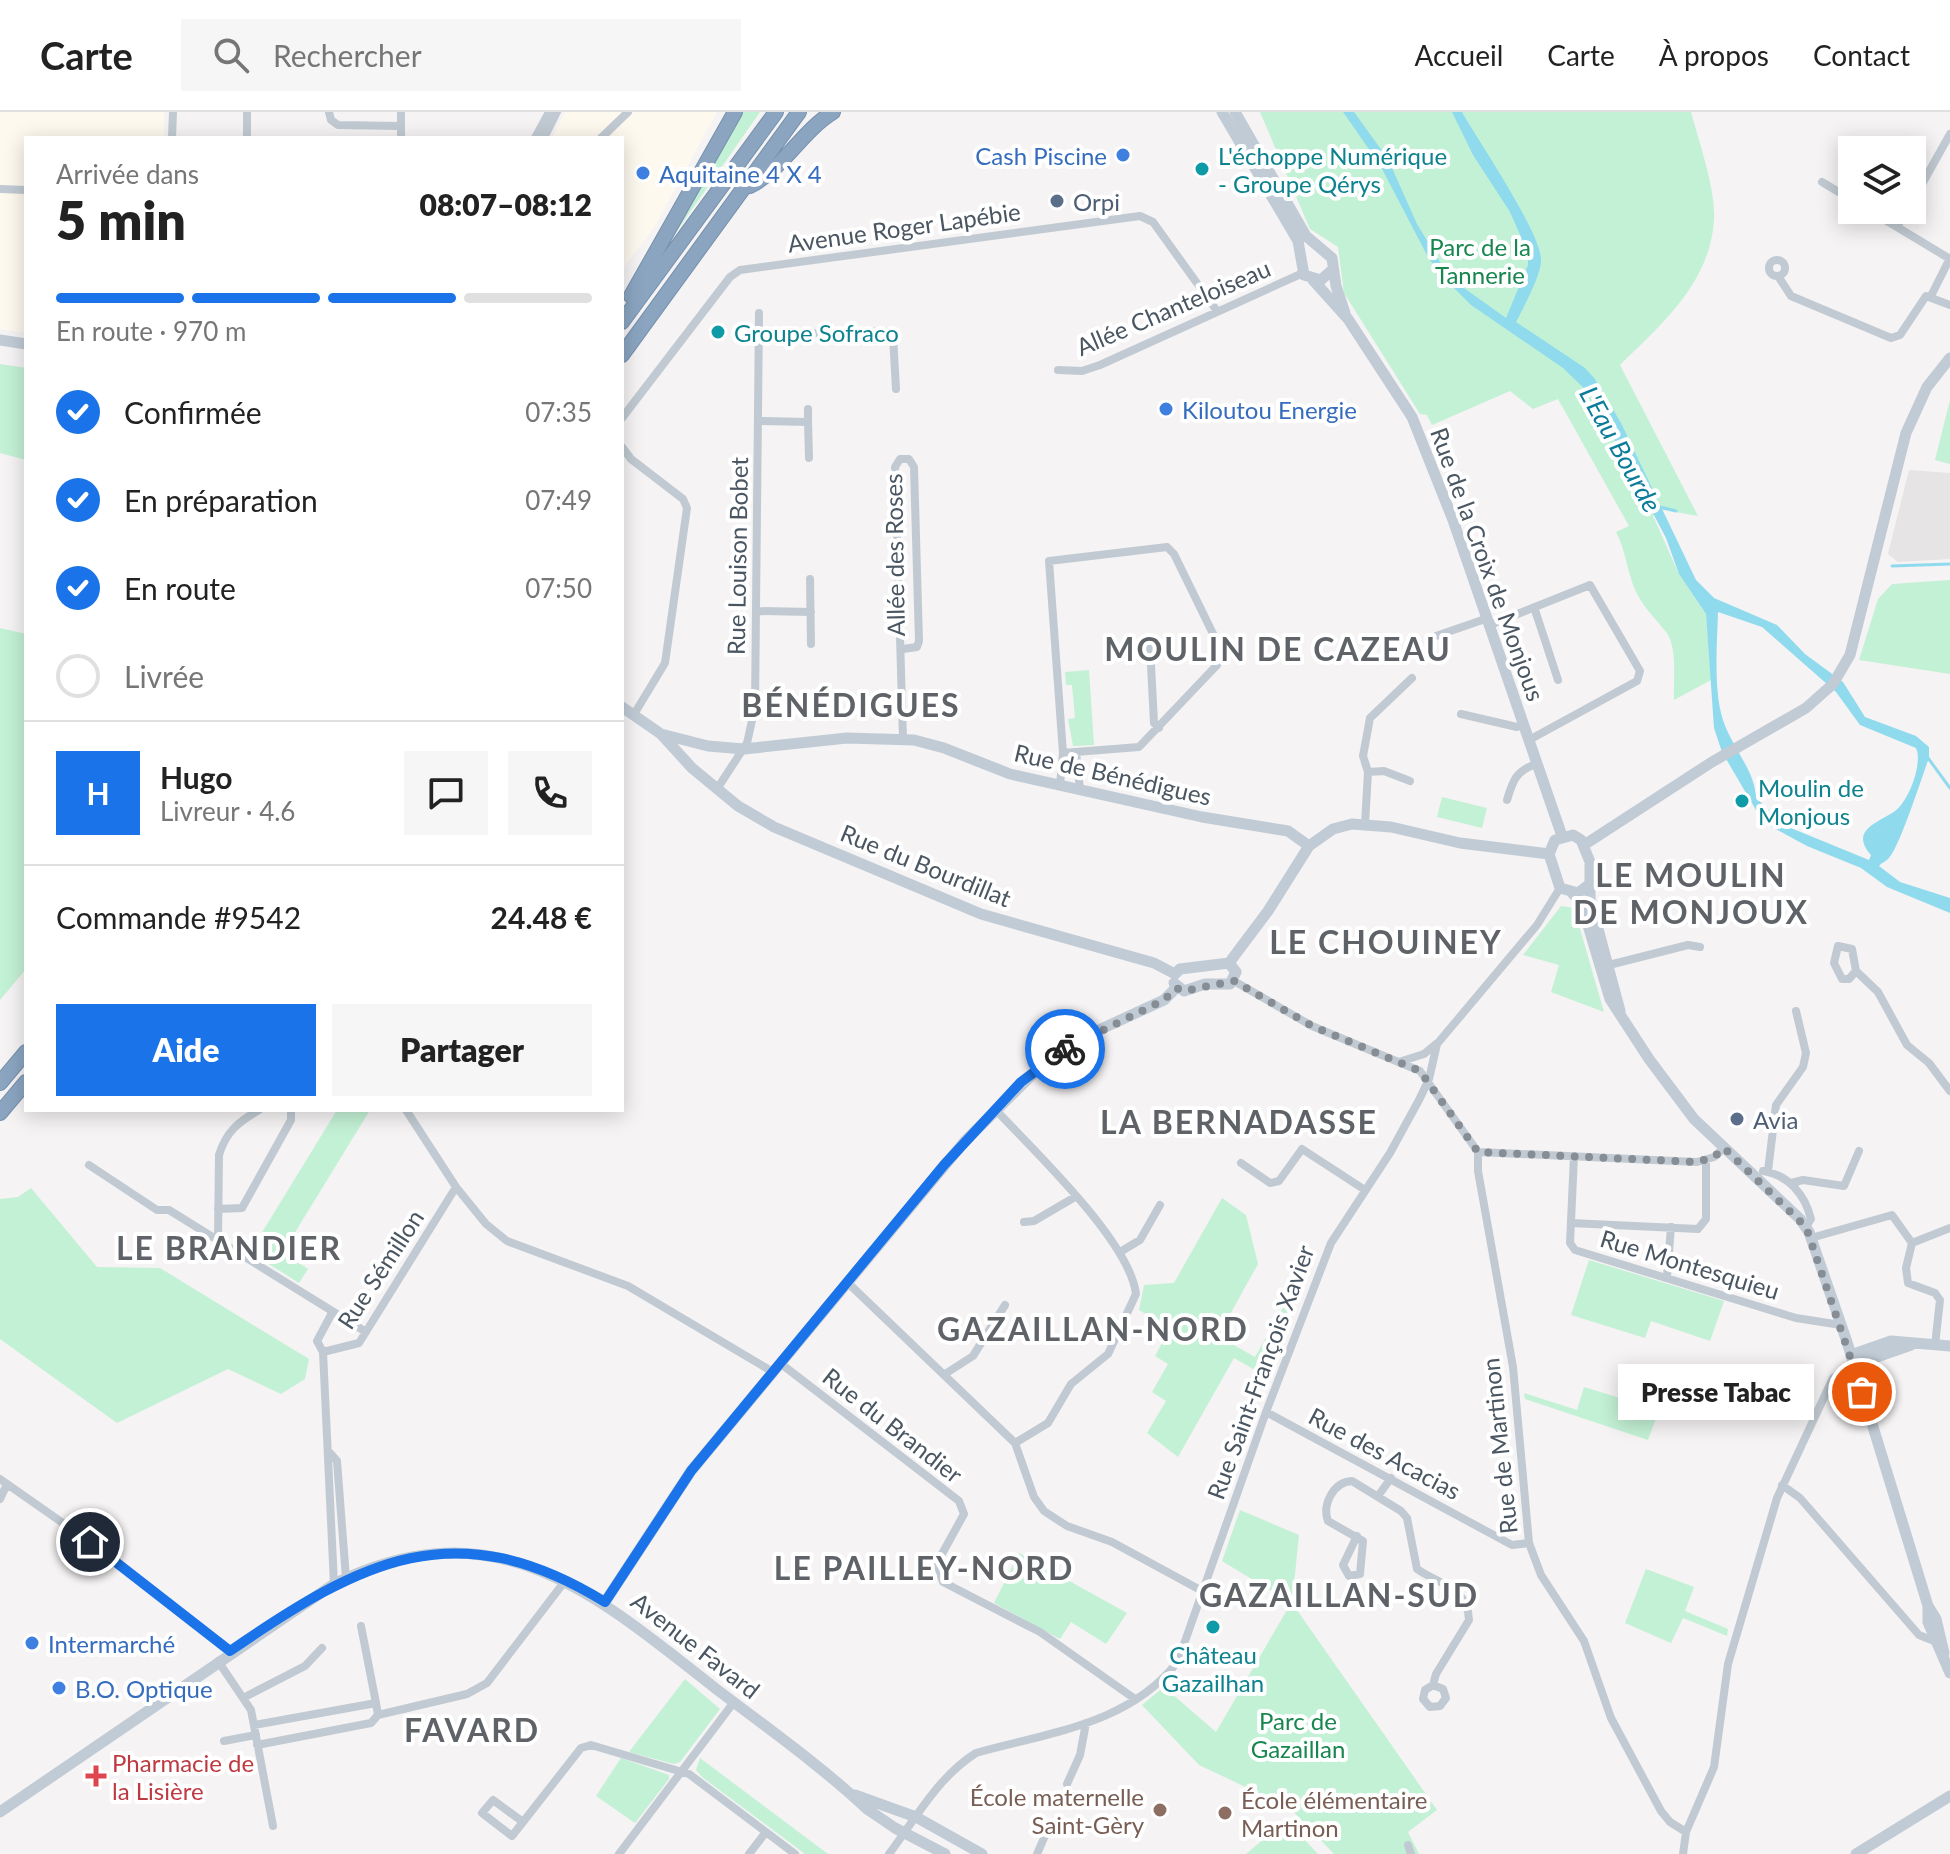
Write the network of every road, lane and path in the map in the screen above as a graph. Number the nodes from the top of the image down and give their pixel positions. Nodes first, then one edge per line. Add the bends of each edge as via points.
1 (173, 112) edge
2 (247, 112) edge
3 (329, 112) edge
4 (401, 112) edge
5 (549, 112) edge
6 (557, 112) edge
7 (628, 112) edge
8 (735, 112) edge
9 (776, 112) edge
10 (799, 112) edge
11 (833, 112) edge
12 (1228, 114) edge
13 (401, 126) junction
14 (544, 133) edge
15 (1950, 134) edge
16 (172, 136) edge
17 (247, 136) edge
18 (401, 136) edge
19 (603, 136) edge
20 (1926, 177) edge
21 (1822, 182) dead end
22 (746, 188) junction
23 (0, 189) edge
24 (24, 190) edge
25 (1838, 192) edge
26 (1892, 224) edge
27 (1899, 224) edge
28 (1897, 227) junction
29 (1318, 247) junction
30 (1303, 255) junction
31 (1950, 259) edge
32 (1333, 269) junction
33 (1778, 276) dead end
34 (1308, 277) junction
35 (1931, 296) junction
36 (1950, 305) edge
37 (624, 306) edge
38 (1217, 311) junction
39 (759, 313) dead end
40 (624, 319) edge
41 (1348, 319) junction
42 (760, 335) junction
43 (0, 340) edge
44 (24, 344) edge
45 (624, 352) edge
46 (1950, 358) edge
47 (1058, 370) dead end
48 (896, 389) dead end
49 (808, 409) dead end
50 (624, 415) edge
51 (759, 421) junction
52 (808, 422) junction
53 (624, 450) edge
54 (809, 458) dead end
55 (810, 579) dead end
56 (1534, 607) junction
57 (757, 611) junction
58 (811, 612) junction
59 (1489, 622) junction
60 (1436, 636) dead end
61 (811, 644) dead end
62 (1150, 646) dead end
63 (903, 649) junction
64 (1412, 678) dead end
65 (1558, 680) dead end
66 (624, 709) edge
67 (1461, 714) dead end
68 (633, 716) junction
69 (1523, 725) junction
70 (1159, 728) junction
71 (661, 734) junction
72 (903, 739) junction
73 (1529, 740) junction
74 (744, 749) junction
75 (1076, 752) junction
76 (1063, 753) junction
77 (1536, 764) junction
78 (1368, 772) junction
79 (1410, 781) dead end
80 (1060, 785) junction
81 (717, 789) junction
82 (1080, 790) junction
83 (1507, 800) dead end
84 (1365, 824) junction
85 (1562, 836) junction
86 (1584, 845) junction
87 (1309, 846) junction
88 (1549, 854) junction
89 (1591, 883) junction
90 (1560, 888) junction
91 (1573, 894) junction
92 (1700, 947) dead end
93 (1229, 963) junction
94 (1605, 966) junction
95 (1856, 971) dead end
96 (1175, 974) junction
97 (1234, 981) junction
98 (1176, 988) junction
99 (1796, 1011) dead end
100 (1437, 1044) junction
101 (24, 1054) edge
102 (1399, 1062) junction
103 (1429, 1079) junction
104 (0, 1083) edge
105 (24, 1084) edge
106 (1950, 1091) edge
107 (995, 1109) junction
108 (256, 1112) edge
109 (291, 1112) edge
110 (409, 1112) edge
111 (0, 1113) edge
112 (1724, 1148) junction
113 (1859, 1151) dead end
114 (1478, 1152) junction
115 (1574, 1156) junction
116 (1706, 1160) junction
117 (1241, 1163) dead end
118 (89, 1165) dead end
119 (1768, 1171) junction
120 (1756, 1178) junction
121 (1791, 1183) junction
122 (456, 1187) junction
123 (1365, 1190) junction
124 (1075, 1197) junction
125 (1160, 1205) dead end
126 (218, 1209) junction
127 (1024, 1222) dead end
128 (1571, 1223) junction
129 (1671, 1227) junction
130 (1950, 1228) edge
131 (1809, 1232) junction
132 (218, 1240) junction
133 (1912, 1243) junction
134 (1120, 1252) junction
135 (1667, 1277) junction
136 (847, 1282) junction
137 (1005, 1305) dead end
138 (332, 1313) junction
139 (1841, 1325) junction
140 (366, 1332) junction
141 (1935, 1345) junction
142 (1950, 1346) edge
143 (323, 1352) junction
144 (1852, 1360) junction
145 (776, 1368) junction
146 (945, 1374) junction
147 (1266, 1412) junction
148 (1015, 1443) junction
149 (330, 1453) junction
150 (1391, 1478) junction
151 (3, 1482) edge
152 (1782, 1485) junction
153 (1378, 1496) junction
154 (0, 1499) edge
155 (1357, 1536) dead end
156 (1529, 1543) junction
157 (346, 1578) junction
158 (566, 1580) junction
159 (334, 1584) junction
160 (1204, 1592) junction
161 (605, 1602) junction
162 (1928, 1606) junction
163 (361, 1626) dead end
164 (1934, 1641) junction
165 (322, 1648) dead end
166 (230, 1651) junction
167 (218, 1661) junction
168 (1948, 1667) edge
169 (1433, 1685) dead end
170 (245, 1697) junction
171 (1135, 1699) junction
172 (734, 1702) junction
173 (376, 1703) junction
174 (337, 1710) junction
175 (378, 1715) junction
176 (294, 1718) junction
177 (1086, 1723) junction
178 (254, 1725) junction
179 (341, 1729) junction
180 (256, 1735) junction
181 (298, 1738) junction
182 (224, 1741) dead end
183 (257, 1745) junction
184 (682, 1772) junction
185 (1067, 1784) dead end
186 (850, 1793) junction
187 (1950, 1796) edge
188 (0, 1812) edge
189 (916, 1817) junction
190 (523, 1822) junction
191 (273, 1826) dead end
192 (1048, 1829) dead end
193 (766, 1832) junction
194 (1686, 1832) junction
195 (905, 1833) junction
196 (619, 1854) edge
197 (749, 1854) edge
198 (795, 1854) edge
199 (889, 1854) edge
200 (945, 1854) edge
201 (982, 1854) edge
202 (1037, 1854) edge
203 (1683, 1854) edge
204 (1856, 1854) edge

1 - 16 street
2 - 17 street
3 - 13 street via 338,125
4 - 13 street
5 - 14 street
6 - 14 street
7 - 19 street
8 - 37 highway
9 - 40 highway
10 - 22 highway
11 - 22 highway via 811,126 765,178
12 - 29 street
12 - 30 street
13 - 18 street
15 - 20 street
21 - 25 street
22 - 45 highway
23 - 24 street
26 - 28 street
27 - 28 street
28 - 31 street
29 - 30 street
29 - 32 street via 1330,254
30 - 34 street
31 - 35 street
32 - 34 street via 1326,279
32 - 41 street, Rue de la Croix de Monjous
33 - 35 street via 1791,296 1891,338 1900,335 1922,300
34 - 38 street, Allée Chanteloiseau
34 - 41 street, Rue de la Croix de Monjous
35 - 36 street
38 - 47 street, Allée Chanteloiseau via 1100,365
38 - 50 street, Avenue Roger Lapébie via 1153,222 1140,216 740,270
39 - 42 street, Rue Louison Bobet
41 - 59 street, Rue de la Croix de Monjous via 1412,417
42 - 48 street via 888,331 893,336
42 - 51 street, Rue Louison Bobet
43 - 44 street
46 - 86 street via 1927,387 1906,433 1850,655 1837,673 1806,708
49 - 52 street
51 - 52 street
51 - 57 street, Rue Louison Bobet
52 - 54 street
53 - 68 street via 687,508 665,663
55 - 58 street
56 - 59 street
56 - 65 street
56 - 73 street via 1583,585 1594,587 1641,674
57 - 58 street
57 - 74 street, Rue Louison Bobet via 755,707
58 - 61 street
59 - 60 street
59 - 69 street, Rue de la Croix de Monjous
62 - 70 street via 1154,723
63 - 63 street, Allée des Roses via 895,467 900,459 909,459 914,467 919,641 917,647
63 - 72 street, Allée des Roses
64 - 78 street via 1370,718 1363,756
66 - 68 street
67 - 69 street
68 - 71 street
69 - 73 street, Rue de la Croix de Monjous
70 - 75 street via 1133,749
70 - 76 street via 1221,656 1174,554 1157,545 1049,561
71 - 74 street, Rue de Bénédigues
71 - 81 street, Rue du Bourdillat
72 - 74 street, Rue de Bénédigues via 847,738
72 - 80 street, Rue de Bénédigues
73 - 77 street, Rue de la Croix de Monjous
74 - 81 street, Rue Louison Bobet
75 - 76 street
75 - 82 street
76 - 80 street
77 - 83 street via 1513,779
77 - 85 street, Rue de la Croix de Monjous
78 - 79 street via 1384,771
78 - 84 street
80 - 82 street, Rue de Bénédigues
81 - 96 street, Rue du Bourdillat via 774,827 981,914 1154,963
82 - 87 street, Rue de Bénédigues via 1288,831
84 - 87 street via 1333,829
84 - 88 street via 1499,850
85 - 86 street via 1578,837
85 - 88 street via 1552,842
86 - 89 street
87 - 93 street
88 - 90 street
89 - 91 street
89 - 94 street
90 - 91 street
90 - 100 street, Rue Saint-François Xavier via 1537,925
91 - 94 street via 1581,902
92 - 94 street via 1688,945
93 - 96 street
93 - 97 street via 1235,969
94 - 112 street via 1620,1011 1680,1103
95 - 106 street via 1878,992 1907,1045
96 - 98 street
97 - 98 street
97 - 102 street via 1312,1026
98 - 107 street via 1164,1000 1063,1050
99 - 119 street via 1806,1053 1803,1067 1776,1105
100 - 102 street, Rue Saint-François Xavier
100 - 103 street, Rue Saint-François Xavier
101 - 104 highway
102 - 103 street
103 - 114 street
103 - 123 street, Rue Saint-François Xavier
105 - 111 highway
107 - 124 street
107 - 136 street
108 - 126 street via 235,1126 222,1144
109 - 126 street via 242,1208
110 - 122 street, Rue du Brandier
112 - 116 street
112 - 120 street
113 - 121 street via 1844,1186
114 - 115 street
114 - 156 street, Rue de Martinon via 1513,1367
115 - 116 street
115 - 128 street, Rue Montesquieu
116 - 129 street via 1704,1226
117 - 123 street via 1270,1183 1279,1181 1302,1149
118 - 132 street via 157,1210 169,1210
119 - 120 street
119 - 121 street
120 - 131 street
121 - 131 street via 1809,1210
122 - 140 street, Rue Sémillon
122 - 145 street, Rue du Brandier via 507,1241 628,1286
123 - 147 street, Rue Saint-François Xavier via 1320,1267
124 - 127 street
124 - 134 street
125 - 134 street via 1140,1240
126 - 132 street
128 - 129 street
128 - 135 street, Rue Montesquieu via 1575,1250
129 - 135 street
130 - 133 street
131 - 133 street via 1888,1215 1895,1216
131 - 139 street
132 - 138 street
133 - 141 street via 1907,1281 1935,1293 1941,1306
134 - 148 street via 1136,1294 1113,1345 1071,1384 1048,1423
135 - 139 street, Rue Montesquieu via 1816,1323
136 - 145 street
136 - 146 street
137 - 146 street via 973,1356
138 - 140 street
138 - 143 street via 318,1335
139 - 144 street
140 - 143 street, Rue Sémillon via 355,1346
141 - 142 street
141 - 144 street via 1915,1344
143 - 149 street
144 - 152 street via 1833,1378
144 - 162 street
145 - 161 street via 691,1471
145 - 171 street, Rue du Brandier via 959,1501 964,1514 937,1563 943,1582 1040,1632
146 - 148 street
147 - 150 street, Rue des Acacias
147 - 160 street, Rue Saint-François Xavier
148 - 160 street via 1034,1497 1053,1518 1112,1542
149 - 157 street via 337,1461
149 - 159 street
150 - 153 street
150 - 156 street, Rue des Acacias via 1512,1545
151 - 154 street
151 - 166 street
152 - 164 street via 1819,1518 1919,1635
152 - 194 street via 1728,1664 1714,1767
153 - 155 street via 1352,1481 1334,1487 1325,1514 1328,1521
153 - 169 street via 1407,1518 1417,1569 1465,1599 1469,1620
156 - 194 street, Rue de Martinon via 1541,1575 1584,1641 1611,1718 1661,1811
157 - 158 street, Avenue Favard via 389,1561 440,1552 496,1557
157 - 159 street, Avenue Favard
158 - 161 street, Avenue Favard
158 - 175 street via 487,1683 467,1694
159 - 166 street, Avenue Favard
160 - 171 street, Rue Saint-François Xavier via 1178,1661
161 - 172 street, Avenue Favard
162 - 164 street
162 - 168 street
163 - 173 street
164 - 168 street
165 - 170 street via 305,1666
166 - 167 street, Avenue Favard
167 - 170 street
167 - 188 street, Avenue Favard
170 - 178 street
171 - 177 street, Rue Saint-François Xavier
172 - 184 street
172 - 186 street, Avenue Favard
173 - 174 street
173 - 175 street
174 - 176 street
174 - 179 street
175 - 179 street via 371,1723
176 - 178 street
176 - 181 street
177 - 185 street
177 - 189 street, Rue Saint-François Xavier via 976,1753 957,1765
178 - 180 street
179 - 181 street
180 - 182 street
180 - 183 street
181 - 183 street
183 - 191 street
184 - 190 street via 586,1745
184 - 193 street
184 - 196 street
186 - 189 street, Avenue Favard
186 - 195 street, Avenue Favard
187 - 204 street
189 - 195 street, Rue Saint-François Xavier
189 - 201 street, Avenue Favard
190 - 190 street via 493,1800 482,1813 512,1836
192 - 202 street
193 - 197 street
193 - 198 street
194 - 203 street
195 - 199 street, Rue Saint-François Xavier
195 - 200 street, Avenue Favard

